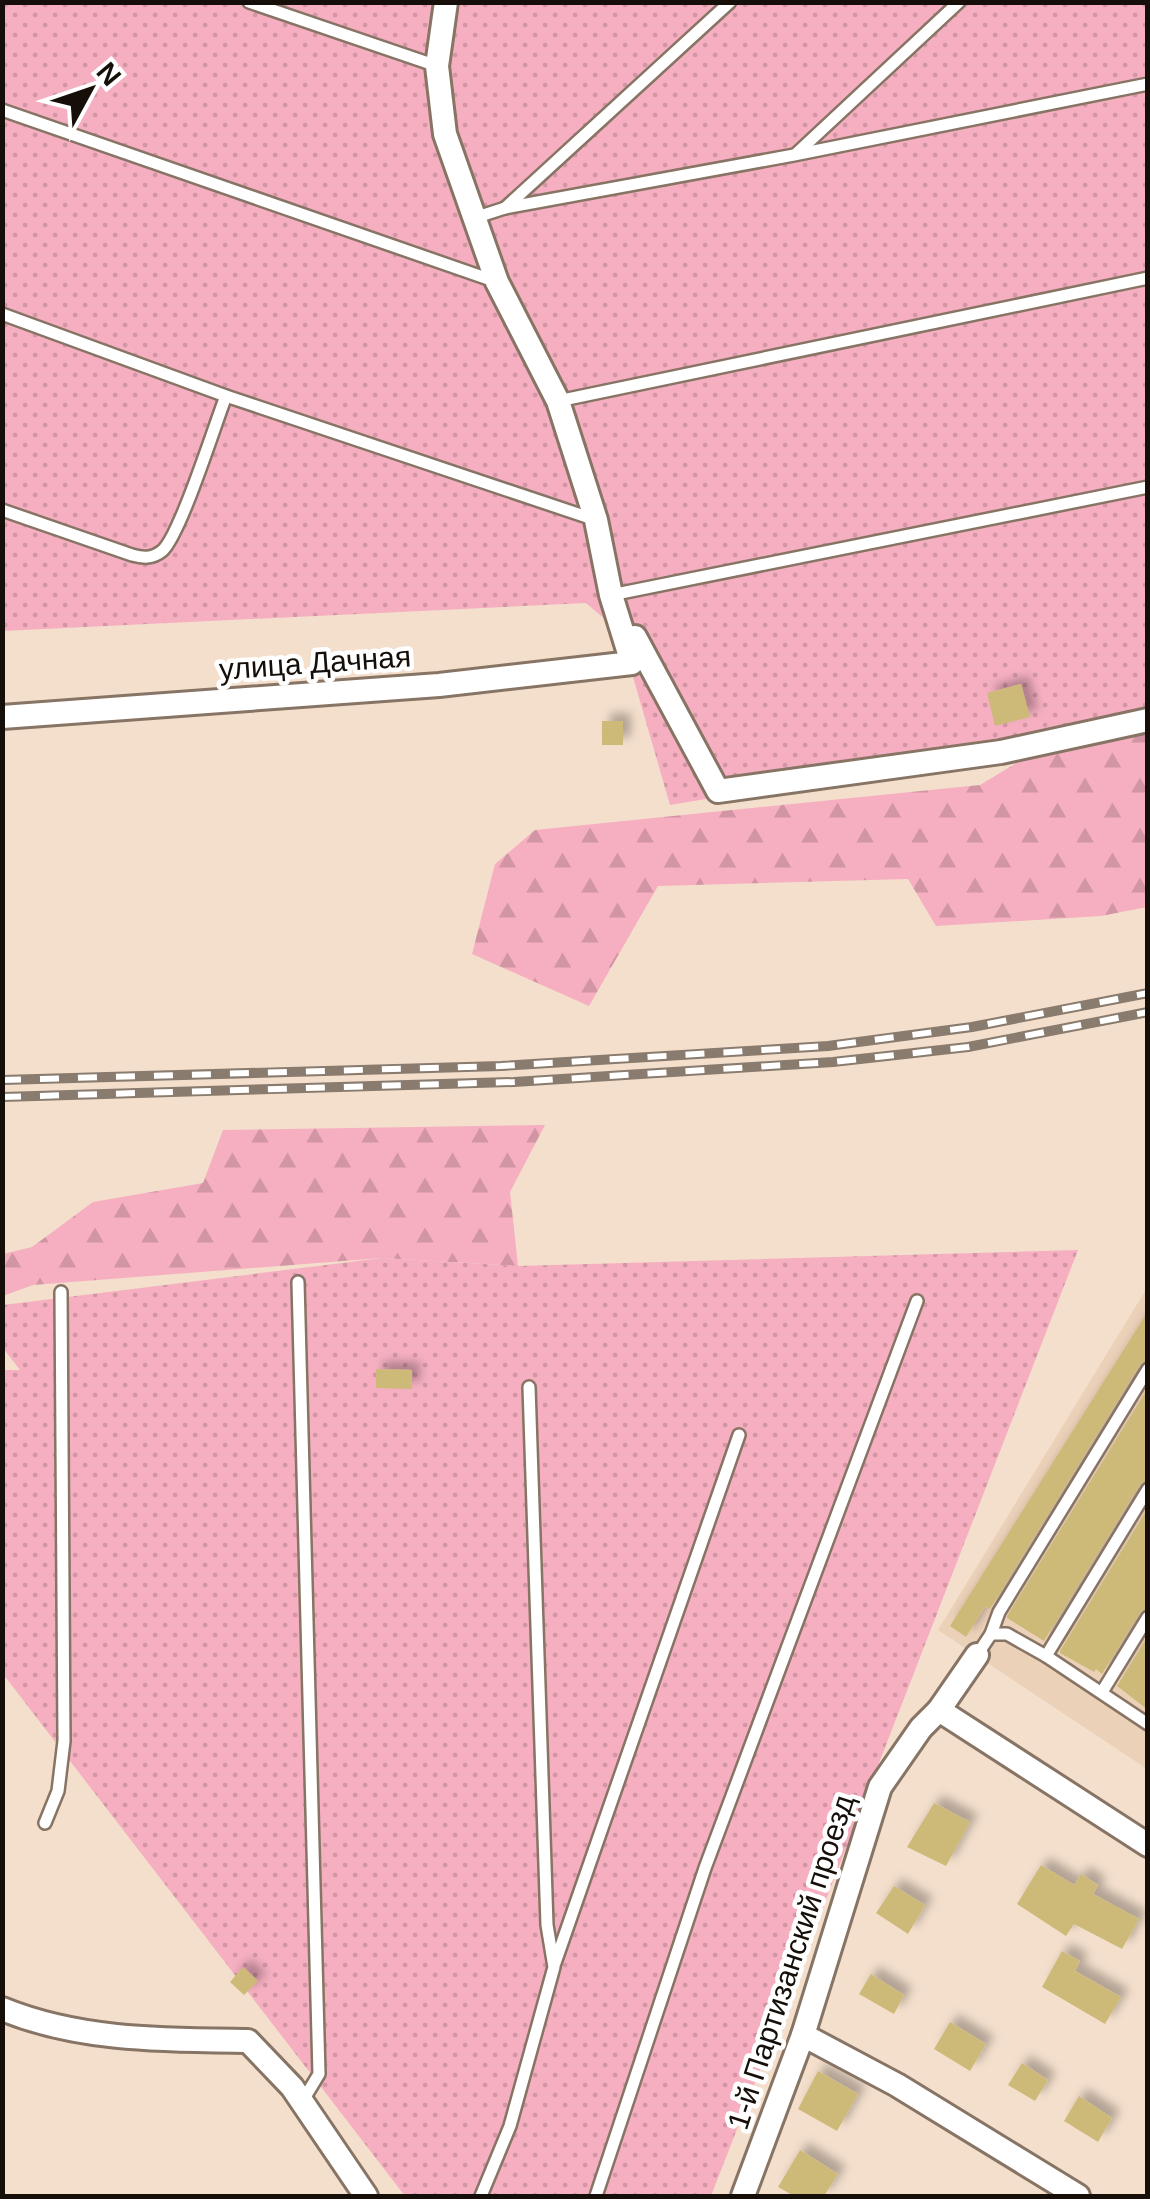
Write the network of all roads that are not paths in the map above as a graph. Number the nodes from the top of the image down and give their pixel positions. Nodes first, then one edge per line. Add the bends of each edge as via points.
1 (249, 2) edge
2 (446, 2) edge
3 (730, 2) edge
4 (959, 2) edge
5 (437, 66) junction
6 (1148, 84) edge
7 (2, 110) edge
8 (794, 155) junction
9 (504, 208) junction
10 (474, 218) junction
11 (1148, 278) edge
12 (497, 282) junction
13 (2, 314) edge
14 (226, 396) junction
15 (558, 402) junction
16 (1148, 486) edge
17 (2, 510) edge
18 (596, 520) junction
19 (611, 595) junction
20 (2, 716) edge
21 (1148, 720) edge
22 (298, 1282) dead end
23 (60, 1292) dead end
24 (917, 1301) dead end
25 (1148, 1370) edge
26 (529, 1386) dead end
27 (738, 1436) dead end
28 (1148, 1489) edge
29 (1148, 1618) edge
30 (991, 1634) junction
31 (977, 1655) joint
32 (1046, 1656) junction
33 (1102, 1692) junction
34 (939, 1710) junction
35 (1148, 1724) edge
36 (45, 1823) dead end
37 (1148, 1845) edge
38 (554, 1968) junction
39 (2, 2009) edge
40 (803, 2035) junction
41 (302, 2102) junction
42 (366, 2196) edge
43 (481, 2196) edge
44 (596, 2196) edge
45 (744, 2196) edge
46 (1078, 2196) edge

1 - 5 lane
2 - 5 street
3 - 9 lane
4 - 8 lane
5 - 10 street via 445,134
6 - 8 lane
7 - 12 lane
8 - 9 lane
9 - 10 lane
10 - 12 street
11 - 15 lane
12 - 15 street
13 - 14 lane
14 - 17 lane via 178,525 157,555 132,555
14 - 18 lane
15 - 18 street
16 - 19 lane
18 - 19 street
19 - 20 street, улица Дачная via 632,662 439,684
19 - 21 street via 718,791 1001,752
22 - 41 lane via 319,2074
23 - 36 lane via 64,1740 58,1791
24 - 44 lane via 706,1868
25 - 30 lane
26 - 38 lane
27 - 38 lane
28 - 32 lane
29 - 33 lane
30 - 31 lane
30 - 32 lane via 1006,1634
31 - 34 street, 1-й Партизанский проезд
32 - 33 lane
33 - 35 lane
34 - 37 street
34 - 40 street, 1-й Партизанский проезд via 880,1787
38 - 43 lane via 510,2126
39 - 41 street via 36,2023 142,2040 248,2041
40 - 45 street, 1-й Партизанский проезд
40 - 46 street
41 - 42 street

